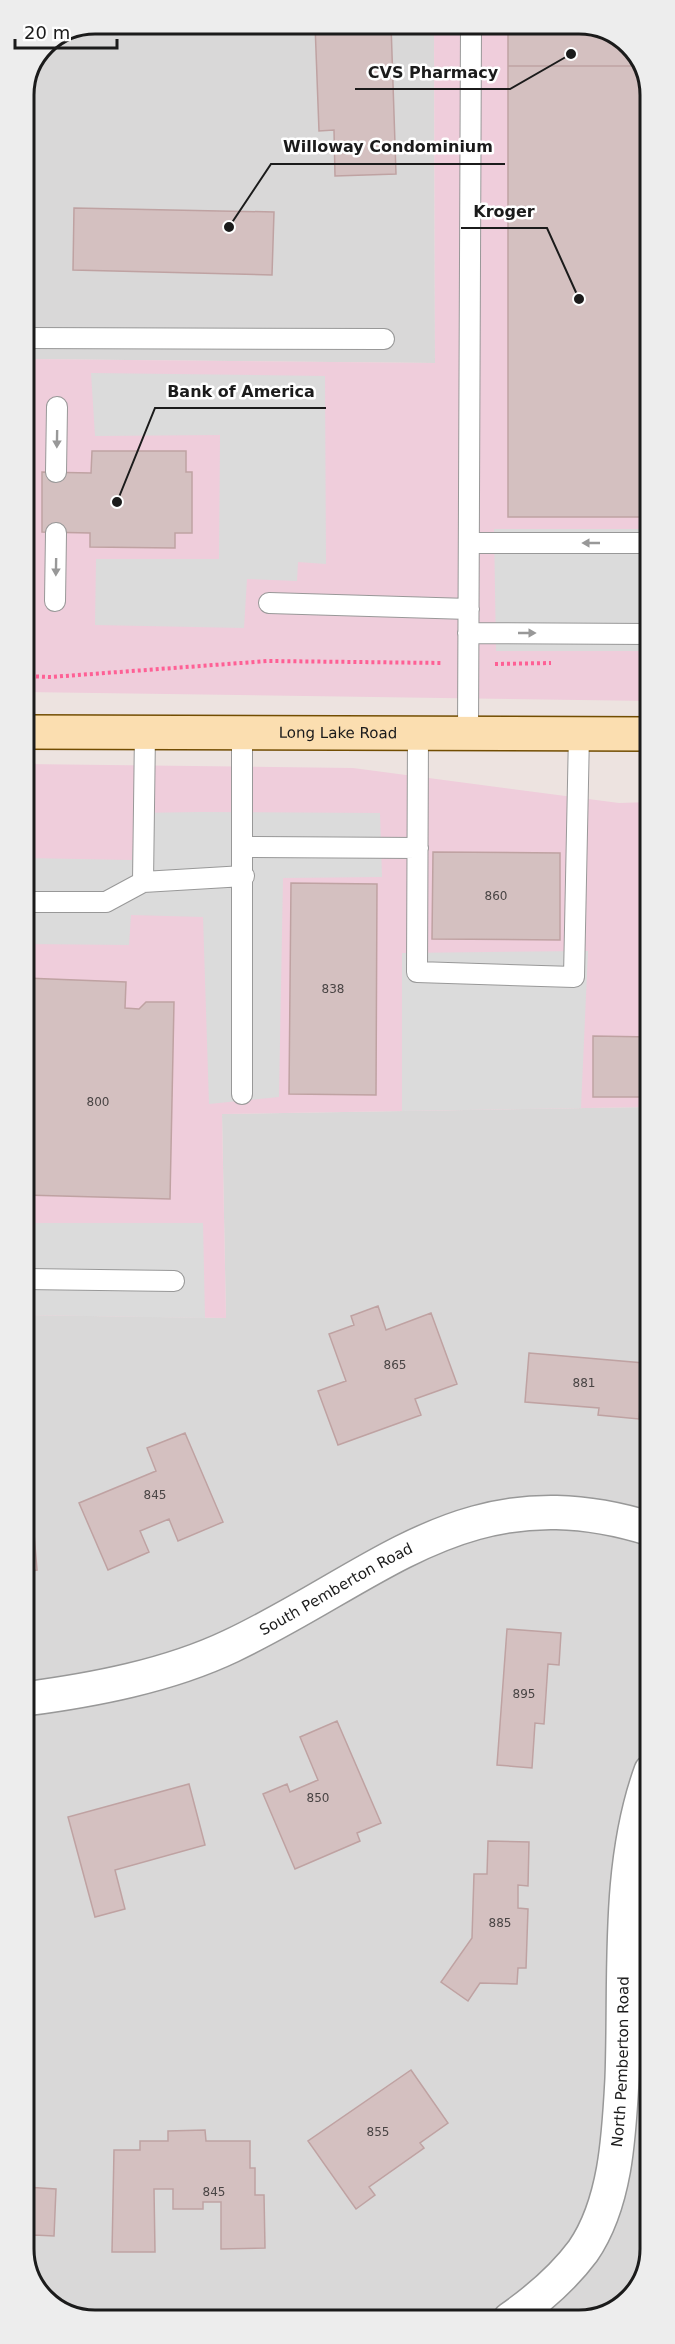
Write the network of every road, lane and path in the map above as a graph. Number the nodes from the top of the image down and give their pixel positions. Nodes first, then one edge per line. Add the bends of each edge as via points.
1 (471, 35) edge
2 (34, 338) edge
3 (384, 339) dead end
4 (57, 406) dead end
5 (56, 472) dead end
6 (56, 533) dead end
7 (470, 543) junction
8 (640, 543) edge
9 (55, 601) dead end
10 (269, 603) dead end
11 (469, 609) junction
12 (468, 633) junction
13 (640, 634) edge
14 (441, 663) dead end
15 (34, 676) edge
16 (34, 732) edge
17 (145, 732) junction
18 (242, 732) junction
19 (418, 733) junction
20 (468, 734) junction
21 (579, 734) junction
22 (640, 734) edge
23 (244, 847) junction
24 (418, 848) junction
25 (244, 876) junction
26 (143, 882) junction
27 (34, 902) edge
28 (242, 1094) dead end
29 (34, 1279) edge
30 (174, 1281) dead end
31 (640, 1526) edge
32 (34, 1697) edge
33 (640, 1800) edge
34 (523, 2310) edge

1 - 7 lane
2 - 3 lane
4 -> 5 lane
6 -> 9 lane
8 -> 7 lane
7 - 11 lane
10 - 11 lane
11 - 12 lane
12 -> 13 lane
12 - 20 lane
14 - 15 path via 268,661
16 - 17 main road, Long Lake Road
17 - 18 main road, Long Lake Road
17 - 26 lane
18 - 19 main road, Long Lake Road
18 - 23 lane
19 - 20 main road, Long Lake Road
19 - 24 lane
20 - 21 main road, Long Lake Road
21 - 22 main road, Long Lake Road
21 - 24 lane via 574,977 417,972
23 - 24 lane
23 - 25 lane
25 - 26 lane
25 - 28 lane
26 - 27 lane via 106,902
29 - 30 lane
31 - 32 street, South Pemberton Road via 587,1514 522,1512 490,1519 404,1550 203,1657 99,1686
33 - 34 street, North Pemberton Road via 628,1868 621,2094 609,2189 584,2249 564,2274

